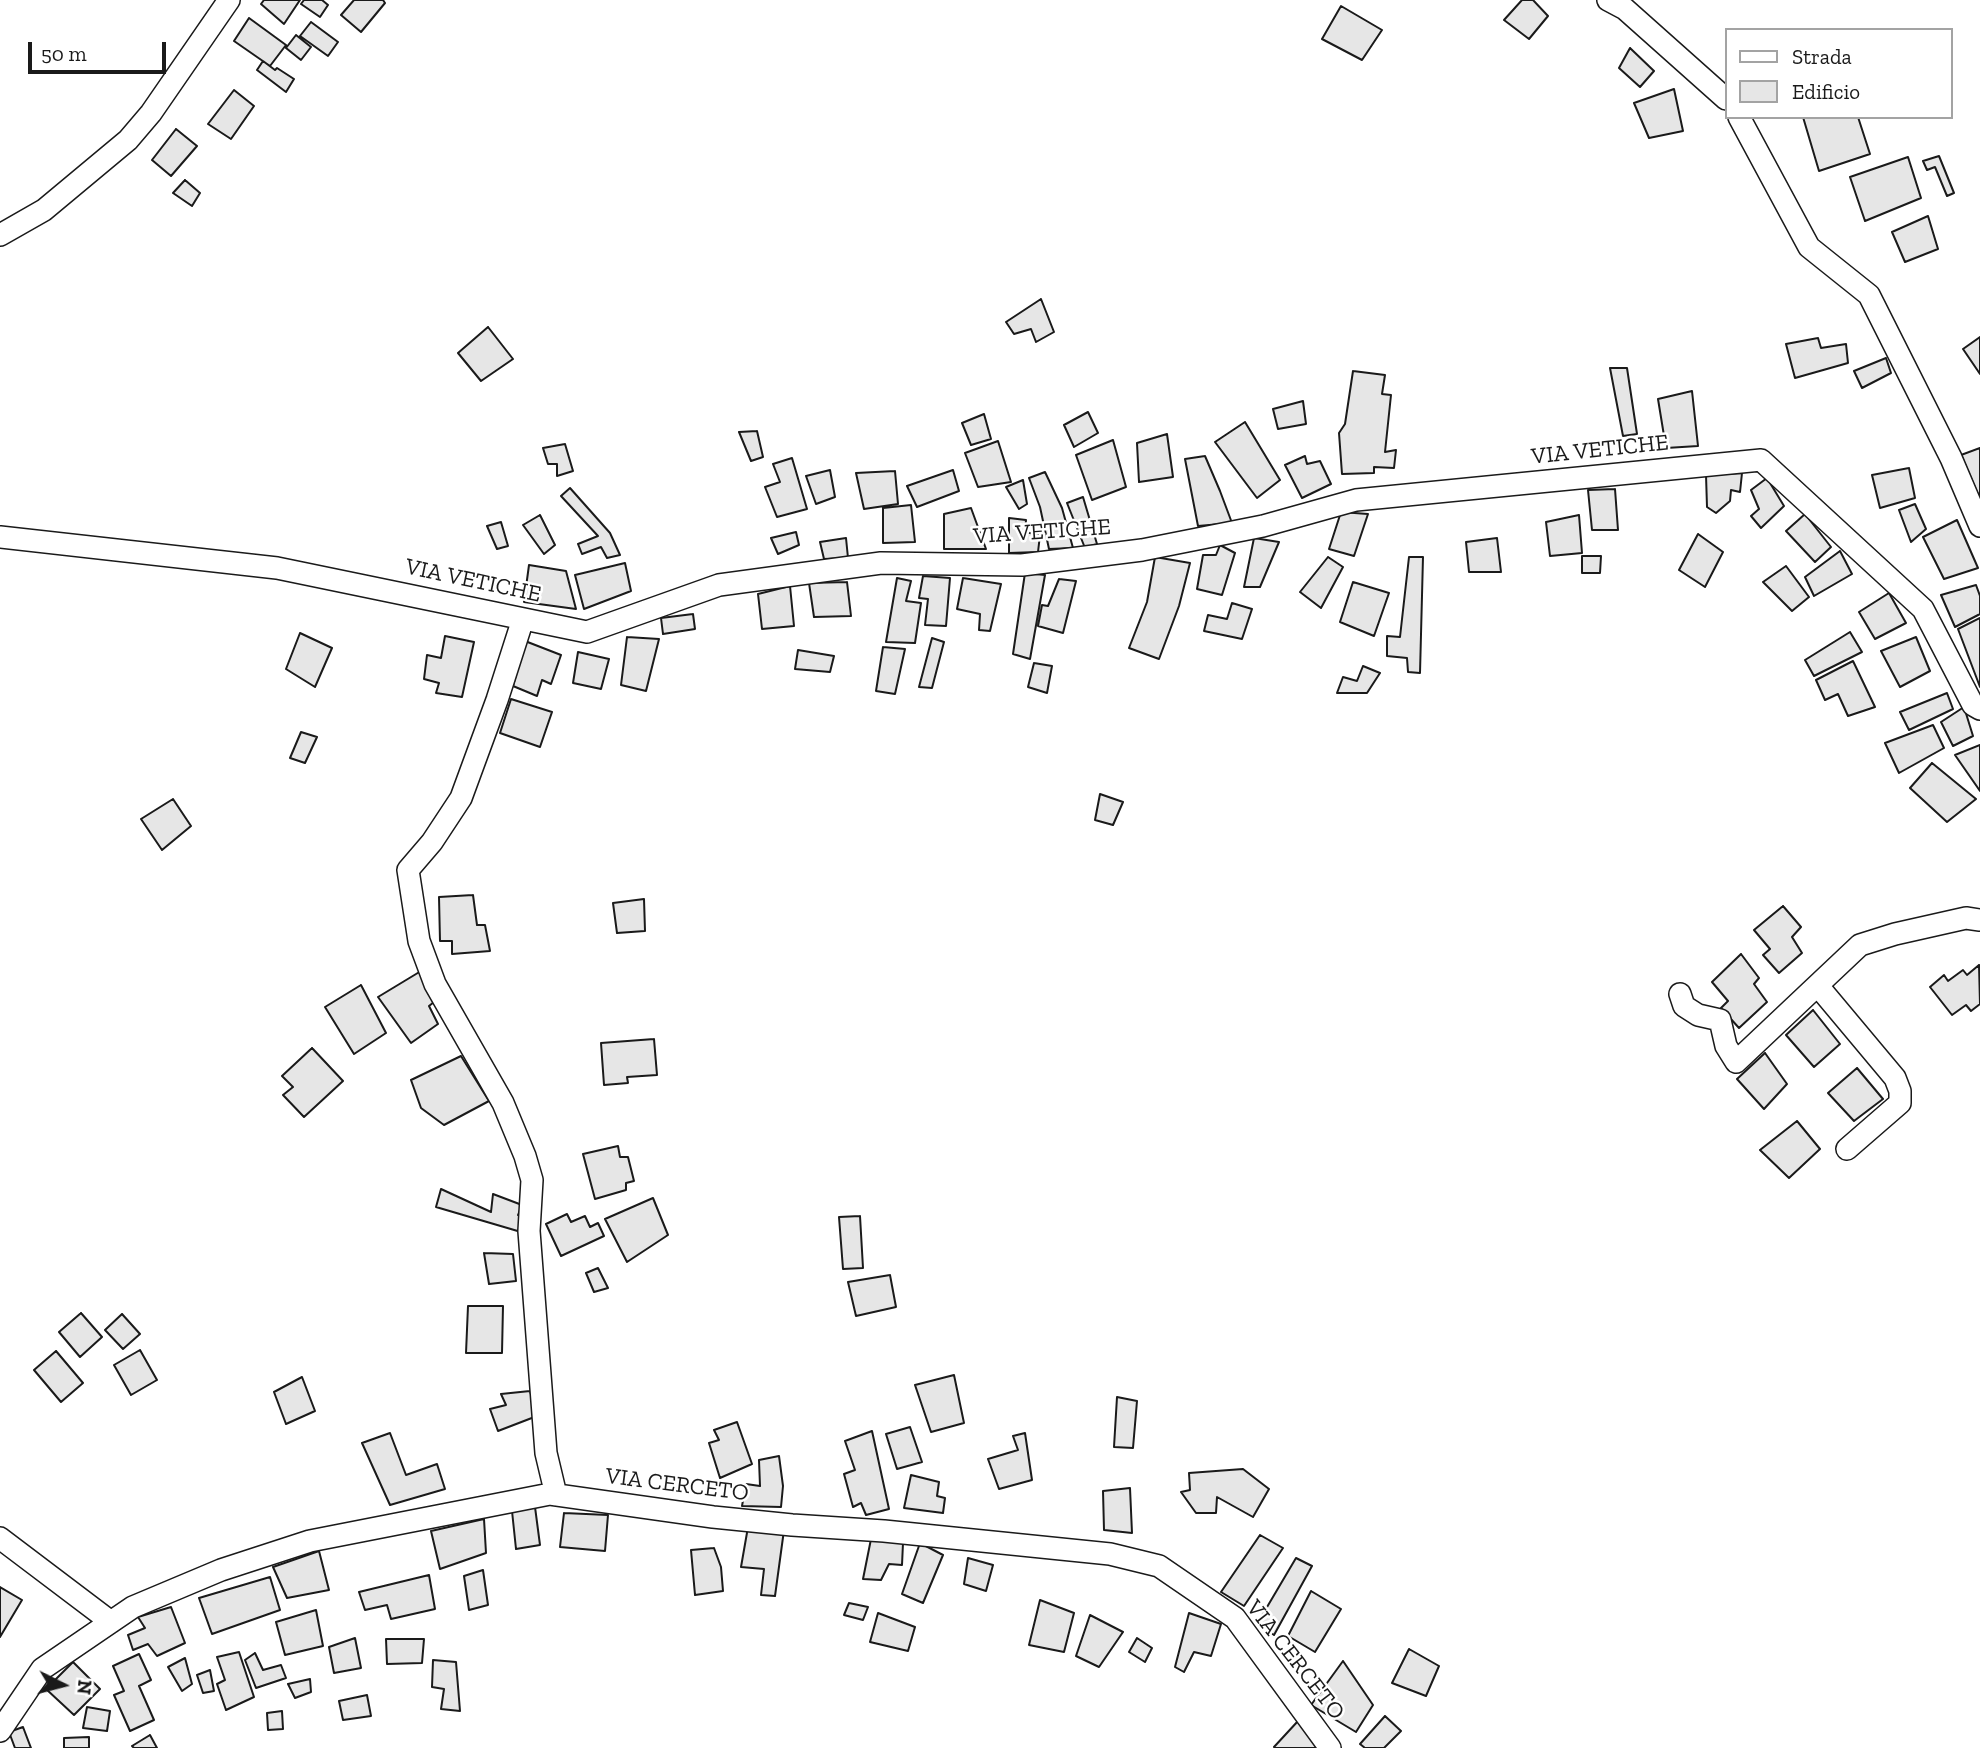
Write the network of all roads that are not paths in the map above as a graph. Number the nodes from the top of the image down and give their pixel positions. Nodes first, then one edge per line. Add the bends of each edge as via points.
1 (229, 0) edge
2 (1608, 0) edge
3 (1724, 97) edge
4 (1740, 119) edge
5 (0, 234) edge
6 (1980, 526) edge
7 (0, 537) edge
8 (523, 619) junction
9 (1980, 709) edge
10 (1980, 920) edge
11 (1818, 986) junction
12 (1679, 994) dead end
13 (1847, 1149) dead end
14 (556, 1495) junction
15 (0, 1538) edge
16 (111, 1622) junction
17 (0, 1731) edge
18 (1330, 1748) edge

1 - 5 street via 128,140 44,209
2 - 3 street via 1625,9
4 - 6 street via 1809,247 1868,295 1951,458
7 - 8 street, VIA VETICHE via 277,568
8 - 9 street, VIA VETICHE via 587,632 719,585 881,563 1022,565 1142,551 1263,526 1356,500 1761,460 1923,608 1973,705
8 - 14 street via 461,798 408,870 419,941 435,984 503,1103 532,1180 529,1231 545,1452
10 - 11 street via 1966,918 1860,945
11 - 12 street via 1735,1062 1720,1020 1698,1015 1684,1006
11 - 13 street via 1900,1091 1900,1103
14 - 16 street, VIA CERCETO via 310,1541 221,1570 133,1607
14 - 18 street, VIA CERCETO via 713,1517 1110,1554 1159,1566 1236,1618
15 - 16 street
16 - 17 street, VIA CERCETO via 42,1669

